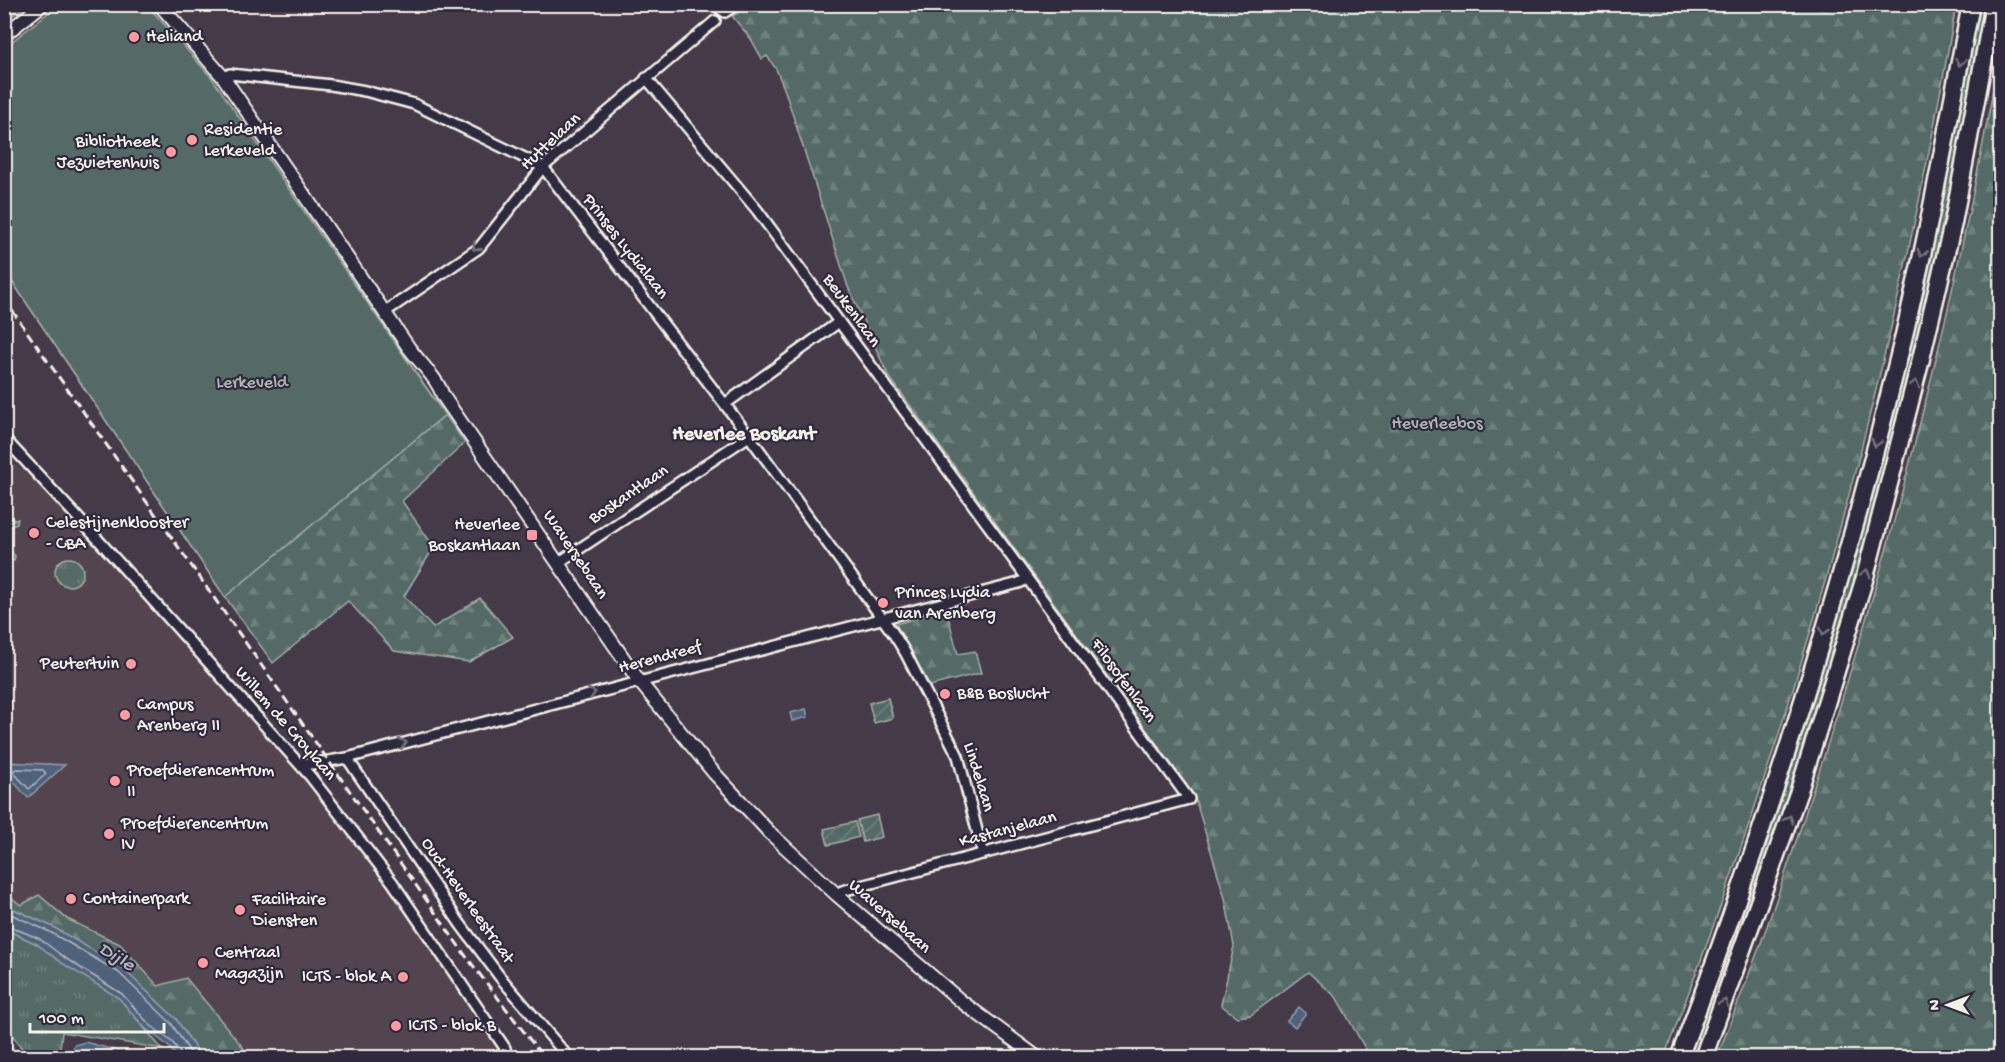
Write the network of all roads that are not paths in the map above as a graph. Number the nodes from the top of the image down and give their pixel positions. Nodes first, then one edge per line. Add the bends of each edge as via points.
1 (43, 4) edge
2 (159, 4) edge
3 (714, 4) edge
4 (737, 4) edge
5 (1971, 4) edge
6 (1994, 4) edge
7 (715, 21) dead end
8 (4, 35) edge
9 (224, 78) junction
10 (646, 78) junction
11 (543, 167) junction
12 (385, 312) junction
13 (839, 322) junction
14 (725, 404) junction
15 (749, 436) junction
16 (4, 438) edge
17 (558, 563) junction
18 (1026, 577) junction
19 (882, 618) junction
20 (639, 681) junction
21 (347, 758) junction
22 (300, 763) junction
23 (1189, 799) joint
24 (983, 854) junction
25 (837, 895) junction
26 (507, 1058) edge
27 (569, 1058) edge
28 (1038, 1058) edge
29 (1679, 1058) edge
30 (1703, 1058) edge

1 - 8 street
2 - 9 street, Waversebaan
3 - 4 street via 725,12
5 -> 29 highway via 1898,360 1842,572 1776,786
30 -> 6 highway via 1799,791 1865,577 1953,223
7 - 10 street, Huttelaan
9 - 11 street, Prinses Lydialaan via 230,74 331,85 414,104
9 - 12 street, Waversebaan
10 - 11 street, Huttelaan
10 - 13 street, Beukenlaan via 736,182
11 -> 12 street, Huttelaan via 479,248
11 - 14 street, Prinses Lydialaan
12 - 17 street, Waversebaan
13 - 14 street
13 - 18 street, Beukenlaan
14 - 15 street, Prinses Lydialaan
15 - 17 street, Boskantlaan
15 - 19 street, Prinses Lydialaan
16 - 22 street, Willem de Croylaan
17 - 20 street, Waversebaan
18 - 19 street, Herendreef via 1018,583
18 - 23 street, Filosofenlaan
19 - 20 street, Herendreef
19 - 24 street, Lindelaan via 905,652 958,756
21 -> 20 street, Herendreef
20 - 25 street, Waversebaan via 720,780
21 - 22 street, Herendreef
21 - 27 street, Oud-Heverleestraat via 467,932
22 - 26 street, Willem de Croylaan via 393,884 505,1048
23 - 24 street, Kastanjelaan
24 - 25 street, Kastanjelaan
25 - 28 street, Waversebaan via 962,1002

